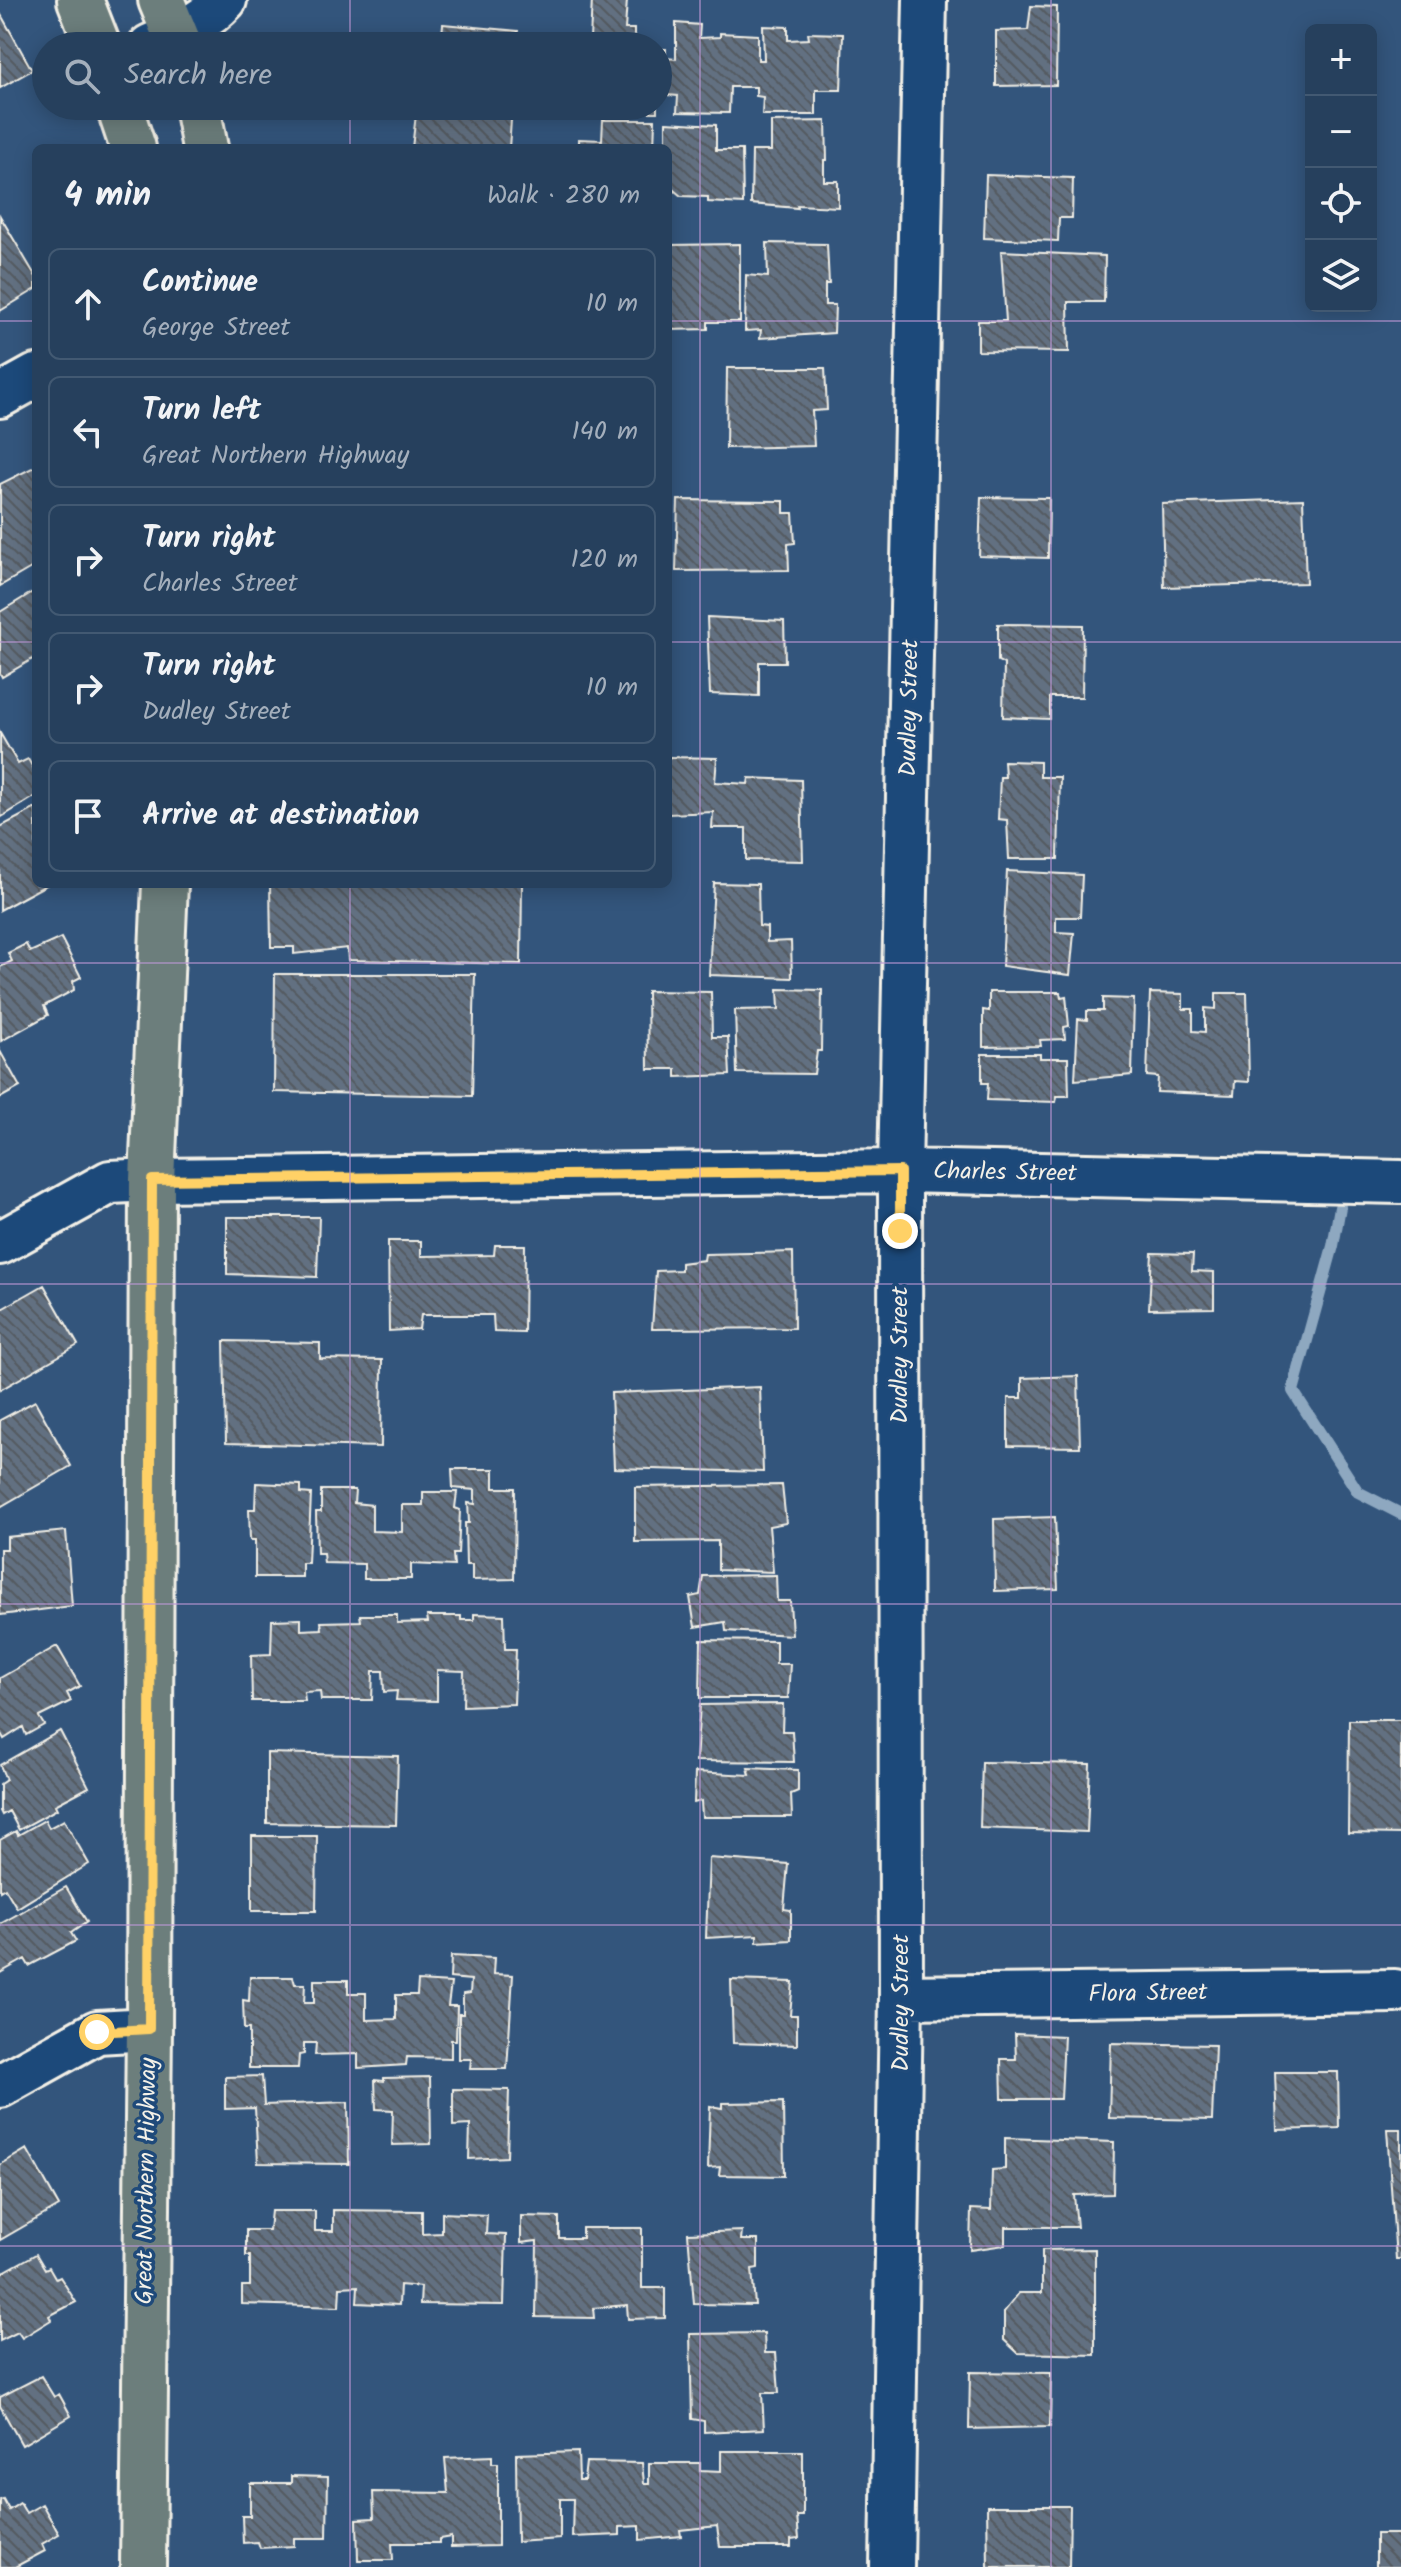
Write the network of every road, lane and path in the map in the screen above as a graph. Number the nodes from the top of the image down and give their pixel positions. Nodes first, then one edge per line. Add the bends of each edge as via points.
1 (80, 0) edge
2 (225, 0) edge
3 (925, 0) edge
4 (93, 32) edge
5 (167, 32) edge
6 (124, 120) edge
7 (200, 120) edge
8 (132, 144) edge
9 (204, 144) edge
10 (32, 378) edge
11 (0, 396) edge
12 (165, 888) edge
13 (900, 1171) junction
14 (152, 1180) junction
15 (1401, 1182) edge
16 (0, 1243) edge
17 (1395, 1991) dead end
18 (901, 1997) junction
19 (149, 2029) junction
20 (0, 2086) edge
21 (143, 2567) edge
22 (892, 2567) edge

1 - 4 main road
2 - 5 street
3 - 13 street, Dudley Street
6 - 8 main road
7 - 9 main road
10 - 11 street
12 - 14 main road, Great Northern Highway
13 - 14 street, Charles Street
13 - 15 street, Charles Street
13 - 18 street, Dudley Street
14 - 16 street, Charles Street via 110,1182
14 - 19 main road, Great Northern Highway
17 - 18 street, Flora Street
18 - 22 street, Dudley Street
19 - 20 street via 97,2032
19 - 21 main road, Great Northern Highway

